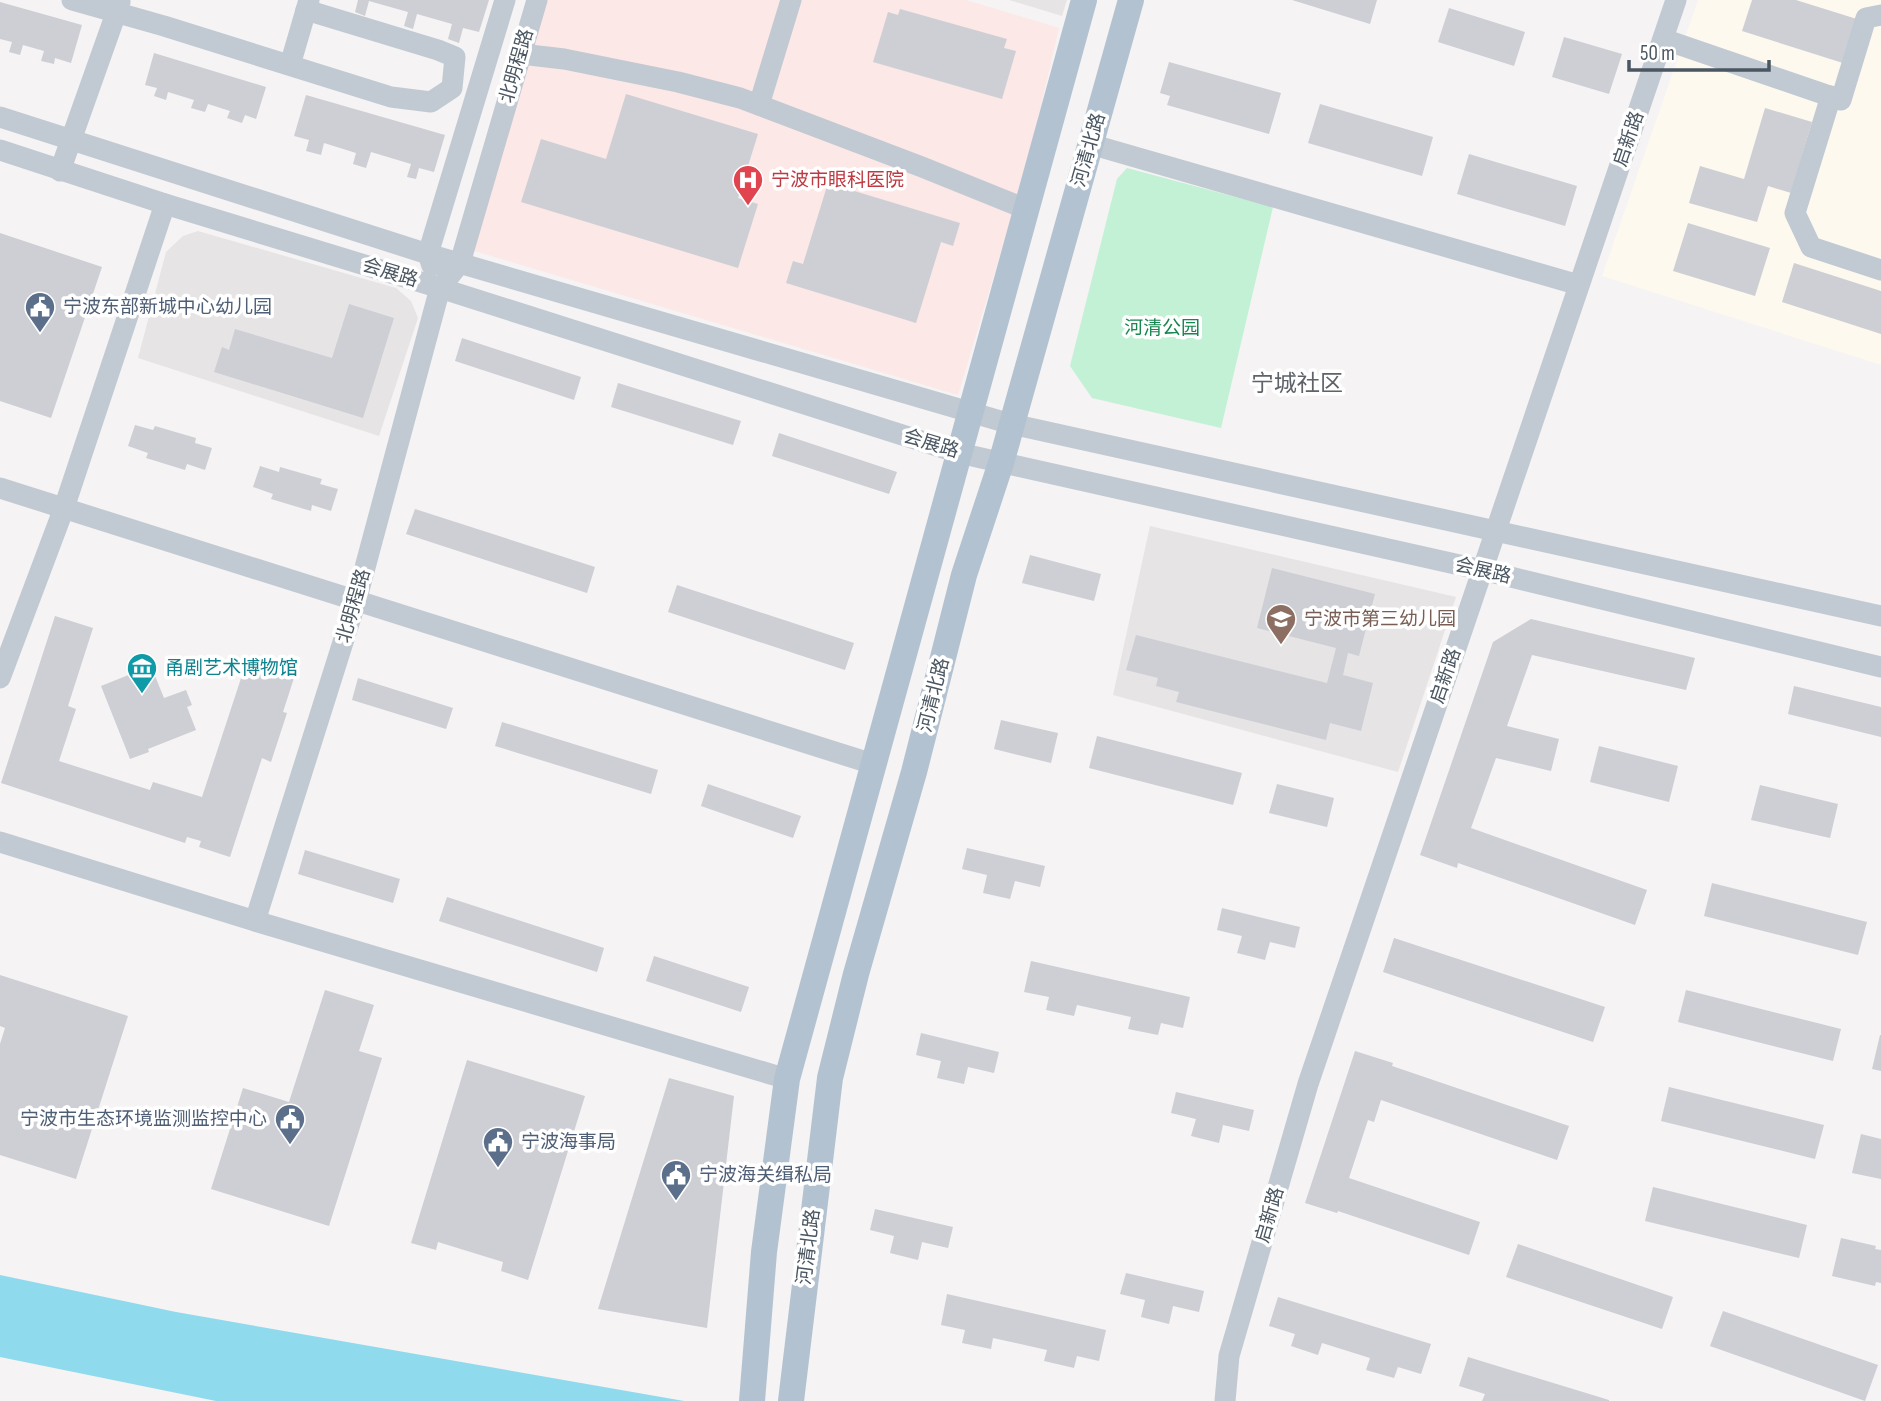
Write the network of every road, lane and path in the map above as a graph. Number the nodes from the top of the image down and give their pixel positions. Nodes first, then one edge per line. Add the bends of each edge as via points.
1 (72, 0) edge
2 (505, 0) edge
3 (537, 0) edge
4 (791, 0) edge
5 (1084, 0) edge
6 (1131, 0) edge
7 (1676, 0) edge
8 (307, 5) edge
9 (119, 7) edge
10 (1881, 15) edge
11 (1663, 38) junction
12 (521, 54) junction
13 (290, 65) junction
14 (1830, 96) junction
15 (759, 105) junction
16 (0, 117) edge
17 (70, 141) junction
18 (1090, 144) junction
19 (0, 150) edge
20 (60, 171) junction
21 (165, 204) junction
22 (1026, 209) junction
23 (428, 254) junction
24 (460, 263) junction
25 (1881, 270) edge
26 (1579, 285) junction
27 (440, 288) junction
28 (969, 412) junction
29 (1012, 424) junction
30 (959, 453) junction
31 (1001, 463) junction
32 (0, 488) edge
33 (64, 508) junction
34 (1496, 532) junction
35 (1482, 570) junction
36 (356, 601) junction
37 (1881, 616) edge
38 (1881, 667) edge
39 (0, 678) edge
40 (873, 764) junction
41 (0, 842) edge
42 (255, 921) junction
43 (787, 1079) junction
44 (752, 1401) edge
45 (791, 1401) edge
46 (1225, 1401) edge

1 - 9 street
2 - 23 street, 北明程路
3 - 12 street, 北明程路
4 - 15 street
5 - 22 main road, 河清北路
6 - 18 main road, 河清北路
7 - 11 street, 启新路
8 - 13 street
8 - 13 street via 455,57 452,88 431,102 391,97
9 - 13 street
9 - 17 street
10 - 14 street via 1866,18 1841,100
11 - 14 street
11 - 26 street, 启新路
12 - 15 street via 678,82
12 - 24 street, 北明程路
14 - 25 street via 1795,213 1811,247
15 - 22 street
16 - 17 street, 会展路
17 - 20 street
17 - 23 street, 会展路
18 - 26 street
18 - 29 main road, 河清北路
19 - 20 street, 会展路
20 - 21 street, 会展路
21 - 27 street, 会展路
21 - 33 street
22 - 28 main road, 河清北路
23 - 24 street, 会展路
23 - 27 street
24 - 27 street, 北明程路
24 - 28 street, 会展路
26 - 34 street, 启新路
27 - 30 street, 会展路
27 - 36 street, 北明程路
28 - 29 street, 会展路
28 - 30 main road, 河清北路
29 - 31 main road, 河清北路
29 - 34 street, 会展路
30 - 31 street, 会展路
30 - 40 main road, 河清北路
31 - 35 street, 会展路
31 - 45 main road, 河清北路 via 964,575 830,1078
32 - 33 street
33 - 36 street
33 - 39 street
34 - 35 street, 启新路
34 - 37 street, 会展路
35 - 38 street, 会展路
35 - 46 street, 启新路 via 1308,1084 1229,1356
36 - 40 street
36 - 42 street, 北明程路
40 - 43 main road, 河清北路
41 - 42 street
42 - 43 street
43 - 44 main road, 河清北路 via 764,1252

